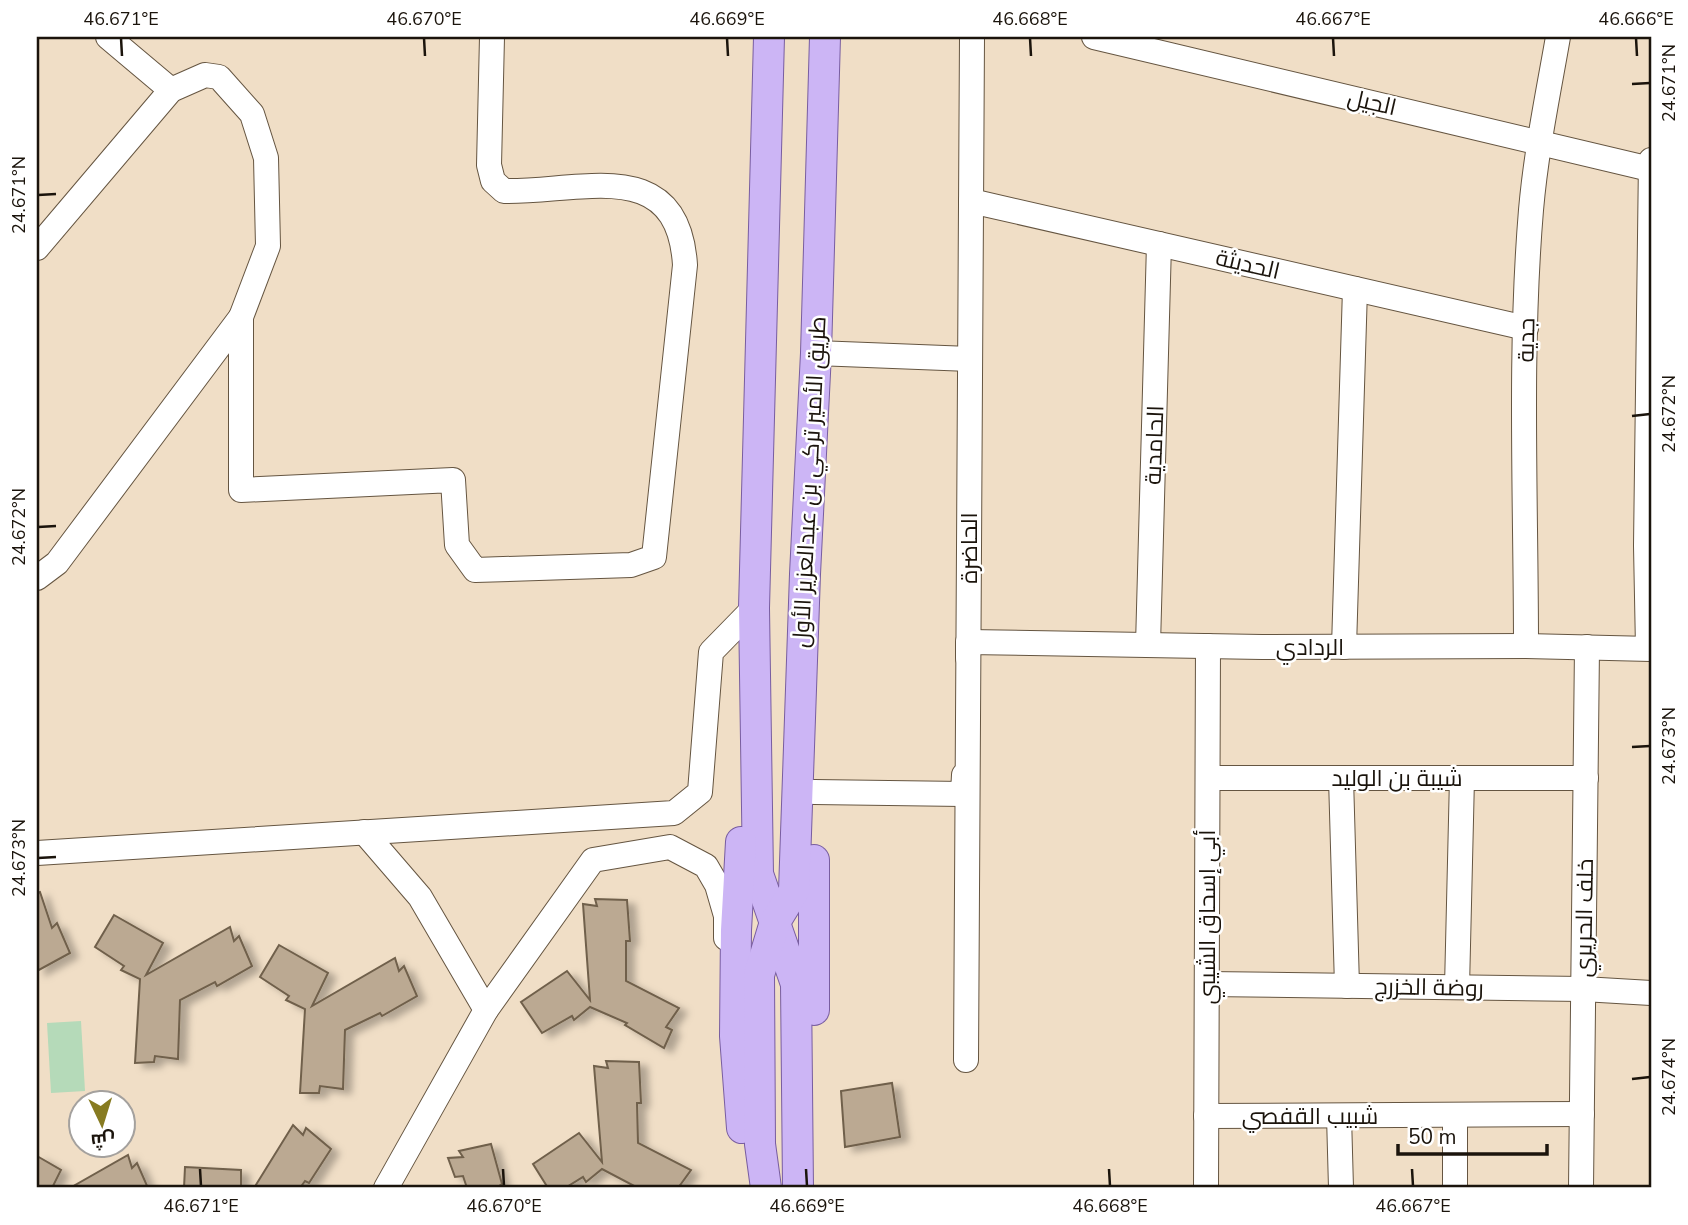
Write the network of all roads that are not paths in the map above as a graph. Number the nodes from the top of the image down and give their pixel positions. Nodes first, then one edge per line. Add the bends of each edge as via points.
1 (108, 37) edge
2 (492, 37) edge
3 (769, 37) edge
4 (972, 37) edge
5 (1094, 37) edge
6 (1558, 37) edge
7 (824, 46) edge
8 (171, 90) junction
9 (1539, 142) junction
10 (1651, 164) edge
11 (971, 201) junction
12 (1159, 244) junction
13 (37, 248) edge
14 (1356, 289) junction
15 (1650, 300) edge
16 (241, 317) junction
17 (1526, 328) junction
18 (816, 353) junction
19 (970, 359) junction
20 (805, 574) junction
21 (37, 578) edge
22 (754, 608) junction
23 (968, 642) junction
24 (1148, 645) junction
25 (1208, 646) junction
26 (1527, 646) junction
27 (1344, 647) junction
28 (1587, 647) junction
29 (1650, 648) edge
30 (1208, 778) junction
31 (1341, 778) junction
32 (1462, 778) junction
33 (1586, 778) junction
34 (814, 792) junction
35 (364, 832) junction
36 (37, 853) edge
37 (775, 922) junction
38 (1207, 984) junction
39 (1347, 986) junction
40 (1457, 987) junction
41 (1583, 989) junction
42 (1651, 993) edge
43 (486, 1010) junction
44 (735, 1035) junction
45 (966, 1060) dead end
46 (1582, 1114) junction
47 (1455, 1115) junction
48 (1206, 1116) junction
49 (1339, 1116) junction
50 (386, 1188) edge
51 (746, 1188) edge
52 (766, 1188) edge
53 (799, 1188) edge
54 (818, 1188) edge
55 (1206, 1188) edge
56 (1341, 1188) edge
57 (1455, 1188) edge
58 (1581, 1188) edge

1 - 8 street
2 - 16 street via 489,165 493,181 504,191 616,185 638,190 669,210 684,243 654,557 631,565 475,570 457,545 453,480 241,490
3 - 22 main road, طريق الأمير تركي بن عبدالعزيز الأول
4 - 11 street, الحاضرة
5 - 9 street, الجيل
6 - 9 street, جدية
7 - 18 main road, طريق الأمير تركي بن عبدالعزيز الأول
8 - 13 street
8 - 16 street via 205,75 219,78 253,114 267,158 268,246
9 - 10 street, الجيل
9 - 17 street, جدية
10 - 15 street
11 - 12 street, الحديثة
11 - 19 street, الحاضرة
12 - 14 street, الحديثة
12 - 24 street, الحامدية
14 - 17 street, الحديثة
14 - 27 street
15 - 29 street via 1646,533
16 - 21 street via 57,564
17 - 26 street, جدية
18 - 19 street
18 - 20 main road, طريق الأمير تركي بن عبدالعزيز الأول
19 - 23 street, الحاضرة
20 - 34 main road via 814,685
20 - 37 main road, طريق الأمير تركي بن عبدالعزيز الأول via 794,891
22 - 35 street via 711,652 700,792 674,813
22 - 37 main road, طريق الأمير تركي بن عبدالعزيز الأول via 758,874
22 - 44 main road via 736,930
23 - 24 street, الردادي
23 - 34 street via 963,794
23 - 45 street, الحاضرة
24 - 25 street, الردادي
25 - 27 street, الردادي
25 - 30 street, أبي إسحاق الشيبي
26 - 27 street, الردادي
26 - 28 street, الردادي
28 - 29 street, الردادي
28 - 33 street, خلف الحريري
30 - 31 street, شيبة بن الوليد
30 - 38 street, أبي إسحاق الشيبي
31 - 32 street, شيبة بن الوليد
31 - 39 street
32 - 33 street, شيبة بن الوليد
32 - 40 street
33 - 41 street, خلف الحريري
34 - 54 main road via 814,1150
35 - 36 street
35 - 43 street via 420,897
37 - 52 main road, طريق الأمير تركي بن عبدالعزيز الأول via 760,975 760,1144
37 - 53 main road, طريق الأمير تركي بن عبدالعزيز الأول via 796,984
38 - 39 street, روضة الخزرج
38 - 48 street, أبي إسحاق الشيبي
39 - 40 street, روضة الخزرج
40 - 41 street, روضة الخزرج
41 - 42 street, روضة الخزرج
41 - 46 street, خلف الحريري
43 - 44 street via 593,860 670,847 706,866 717,885 726,916 726,978
43 - 50 street
44 - 51 main road
46 - 47 street, شبيب القفصي
46 - 58 street, خلف الحريري
47 - 49 street, شبيب القفصي
47 - 57 street
48 - 49 street, شبيب القفصي
48 - 55 street, أبي إسحاق الشيبي
49 - 56 street

